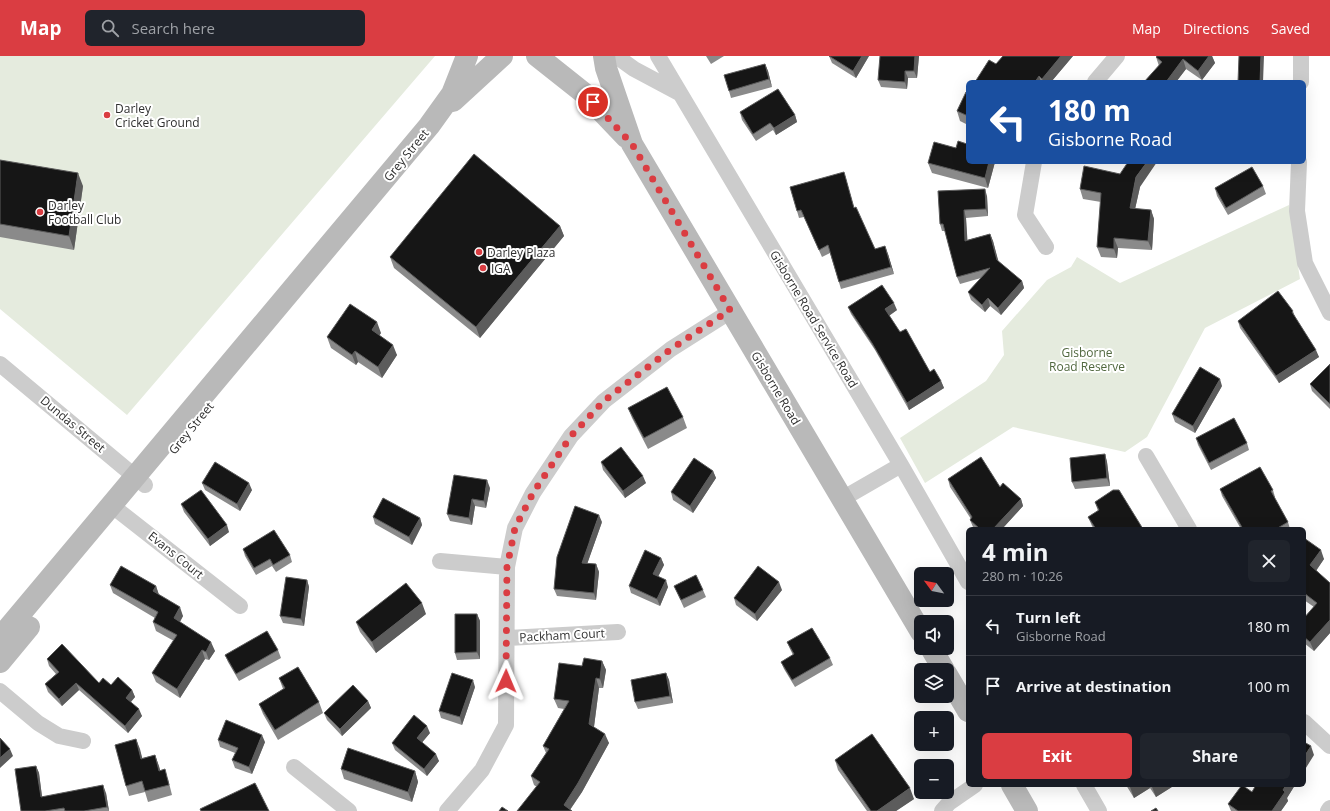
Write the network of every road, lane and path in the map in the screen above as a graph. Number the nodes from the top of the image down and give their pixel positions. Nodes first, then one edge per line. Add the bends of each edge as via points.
1 (467, 56) edge
2 (502, 56) edge
3 (537, 56) edge
4 (604, 56) edge
5 (616, 56) edge
6 (658, 56) edge
7 (1117, 56) edge
8 (1301, 56) edge
9 (1097, 80) edge
10 (1301, 80) edge
11 (679, 93) junction
12 (434, 120) junction
13 (632, 144) junction
14 (1034, 164) edge
15 (1299, 164) edge
16 (1046, 247) dead end
17 (730, 310) junction
18 (1330, 313) edge
19 (0, 364) edge
20 (1146, 456) dead end
21 (901, 465) junction
22 (140, 480) junction
23 (842, 499) junction
24 (116, 510) junction
25 (1188, 527) edge
26 (440, 561) dead end
27 (507, 567) junction
28 (966, 579) edge
29 (240, 606) dead end
30 (914, 620) edge
31 (618, 632) dead end
32 (0, 638) edge
33 (507, 638) junction
34 (0, 662) edge
35 (954, 687) edge
36 (0, 690) edge
37 (966, 708) edge
38 (1306, 724) edge
39 (83, 741) dead end
40 (1330, 746) edge
41 (294, 767) dead end
42 (972, 787) edge
43 (1013, 787) edge
44 (1085, 787) edge
45 (1330, 808) edge
46 (349, 811) edge
47 (447, 811) edge
48 (942, 811) edge
49 (1027, 811) edge
50 (1099, 811) edge
51 (1328, 811) edge

1 - 12 street, Grey Street via 452,94
2 - 12 street, Grey Street
3 - 13 street, Gisborne Road via 585,94
4 - 13 street, Gisborne Road
5 - 11 street via 634,69
6 - 11 street, Gisborne Road Service Road
7 - 9 street
8 - 10 street
11 - 21 street, Gisborne Road Service Road
12 - 22 street, Grey Street via 343,235 323,267
13 - 17 street, Gisborne Road
14 - 16 street via 1025,215
15 - 18 street via 1297,211 1305,263
17 - 23 street, Gisborne Road
17 - 27 street via 650,364 604,401 571,436 533,493 515,528
19 - 22 street, Dundas Street
20 - 25 street
21 - 23 street
21 - 28 street, Gisborne Road Service Road
22 - 24 street, Grey Street
23 - 30 street, Gisborne Road
24 - 29 street, Evans Court
24 - 32 street, Grey Street
24 - 34 street, Grey Street
26 - 27 street
27 - 33 street
31 - 33 street, Packham Court
33 - 47 street via 506,725 482,770
35 - 37 street
36 - 39 street via 59,736
38 - 40 street
41 - 46 street
42 - 48 street
43 - 49 street
44 - 50 street
45 - 51 street

